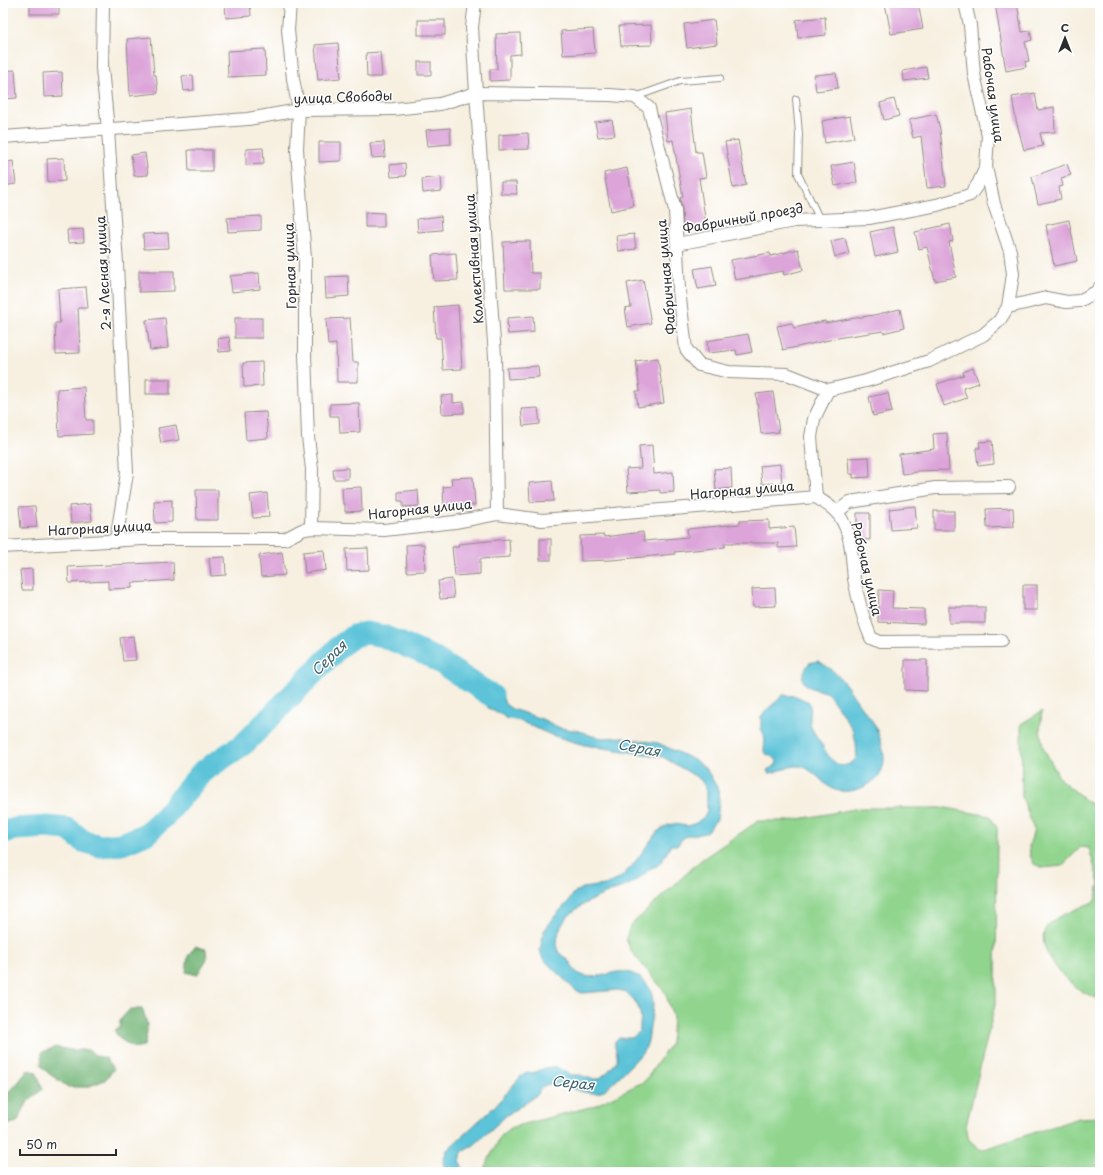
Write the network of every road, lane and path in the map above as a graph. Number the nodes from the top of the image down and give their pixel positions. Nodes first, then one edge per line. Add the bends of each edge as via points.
1 (103, 3) edge
2 (290, 3) edge
3 (475, 3) edge
4 (965, 3) edge
5 (720, 78) dead end
6 (476, 93) junction
7 (635, 97) junction
8 (796, 99) dead end
9 (298, 110) junction
10 (108, 130) junction
11 (3, 137) edge
12 (986, 167) junction
13 (820, 220) junction
14 (677, 244) junction
15 (1100, 287) edge
16 (1008, 307) junction
17 (828, 390) junction
18 (1009, 487) dead end
19 (816, 497) junction
20 (837, 512) junction
21 (497, 514) junction
22 (311, 528) junction
23 (116, 541) junction
24 (3, 547) edge
25 (1001, 641) dead end

1 - 10 street, 2-я Лесная улица via 102,68
2 - 9 street, Горная улица via 288,30
3 - 6 street, Коллективная улица via 472,27
4 - 12 street, Рабочая улица via 970,25 974,74 988,136
5 - 7 lane via 680,81
6 - 7 street, улица Свободы
6 - 9 street, улица Свободы via 440,104 394,109
6 - 21 street, Коллективная улица via 495,356
7 - 14 street, Фабричная улица via 649,108 675,210
8 - 13 lane via 799,134 798,174
9 - 10 street, улица Свободы via 248,119
9 - 22 street, Горная улица via 297,149 305,259 306,392 312,469
10 - 11 street, улица Свободы
10 - 23 street, 2-я Лесная улица via 127,465
12 - 13 street, Фабричный проезд via 970,195 937,205 869,218
12 - 16 street, Рабочая улица via 994,204 1010,251 1013,274
13 - 14 street, Фабричный проезд via 794,221
14 - 17 street, Фабричная улица via 686,348 699,365 729,372 787,374
15 - 16 street via 1079,301 1067,302 1046,298
16 - 17 street via 999,321 983,335 929,361
17 - 19 street via 814,419 811,437
18 - 20 street via 936,488 850,502
19 - 20 street, Рабочая улица
19 - 21 street, Нагорная улица via 542,520
20 - 25 street, Рабочая улица via 848,536 861,611 871,638 880,642
21 - 22 street, Нагорная улица via 455,522 384,530
22 - 23 street, Нагорная улица via 285,539
23 - 24 street, Нагорная улица

